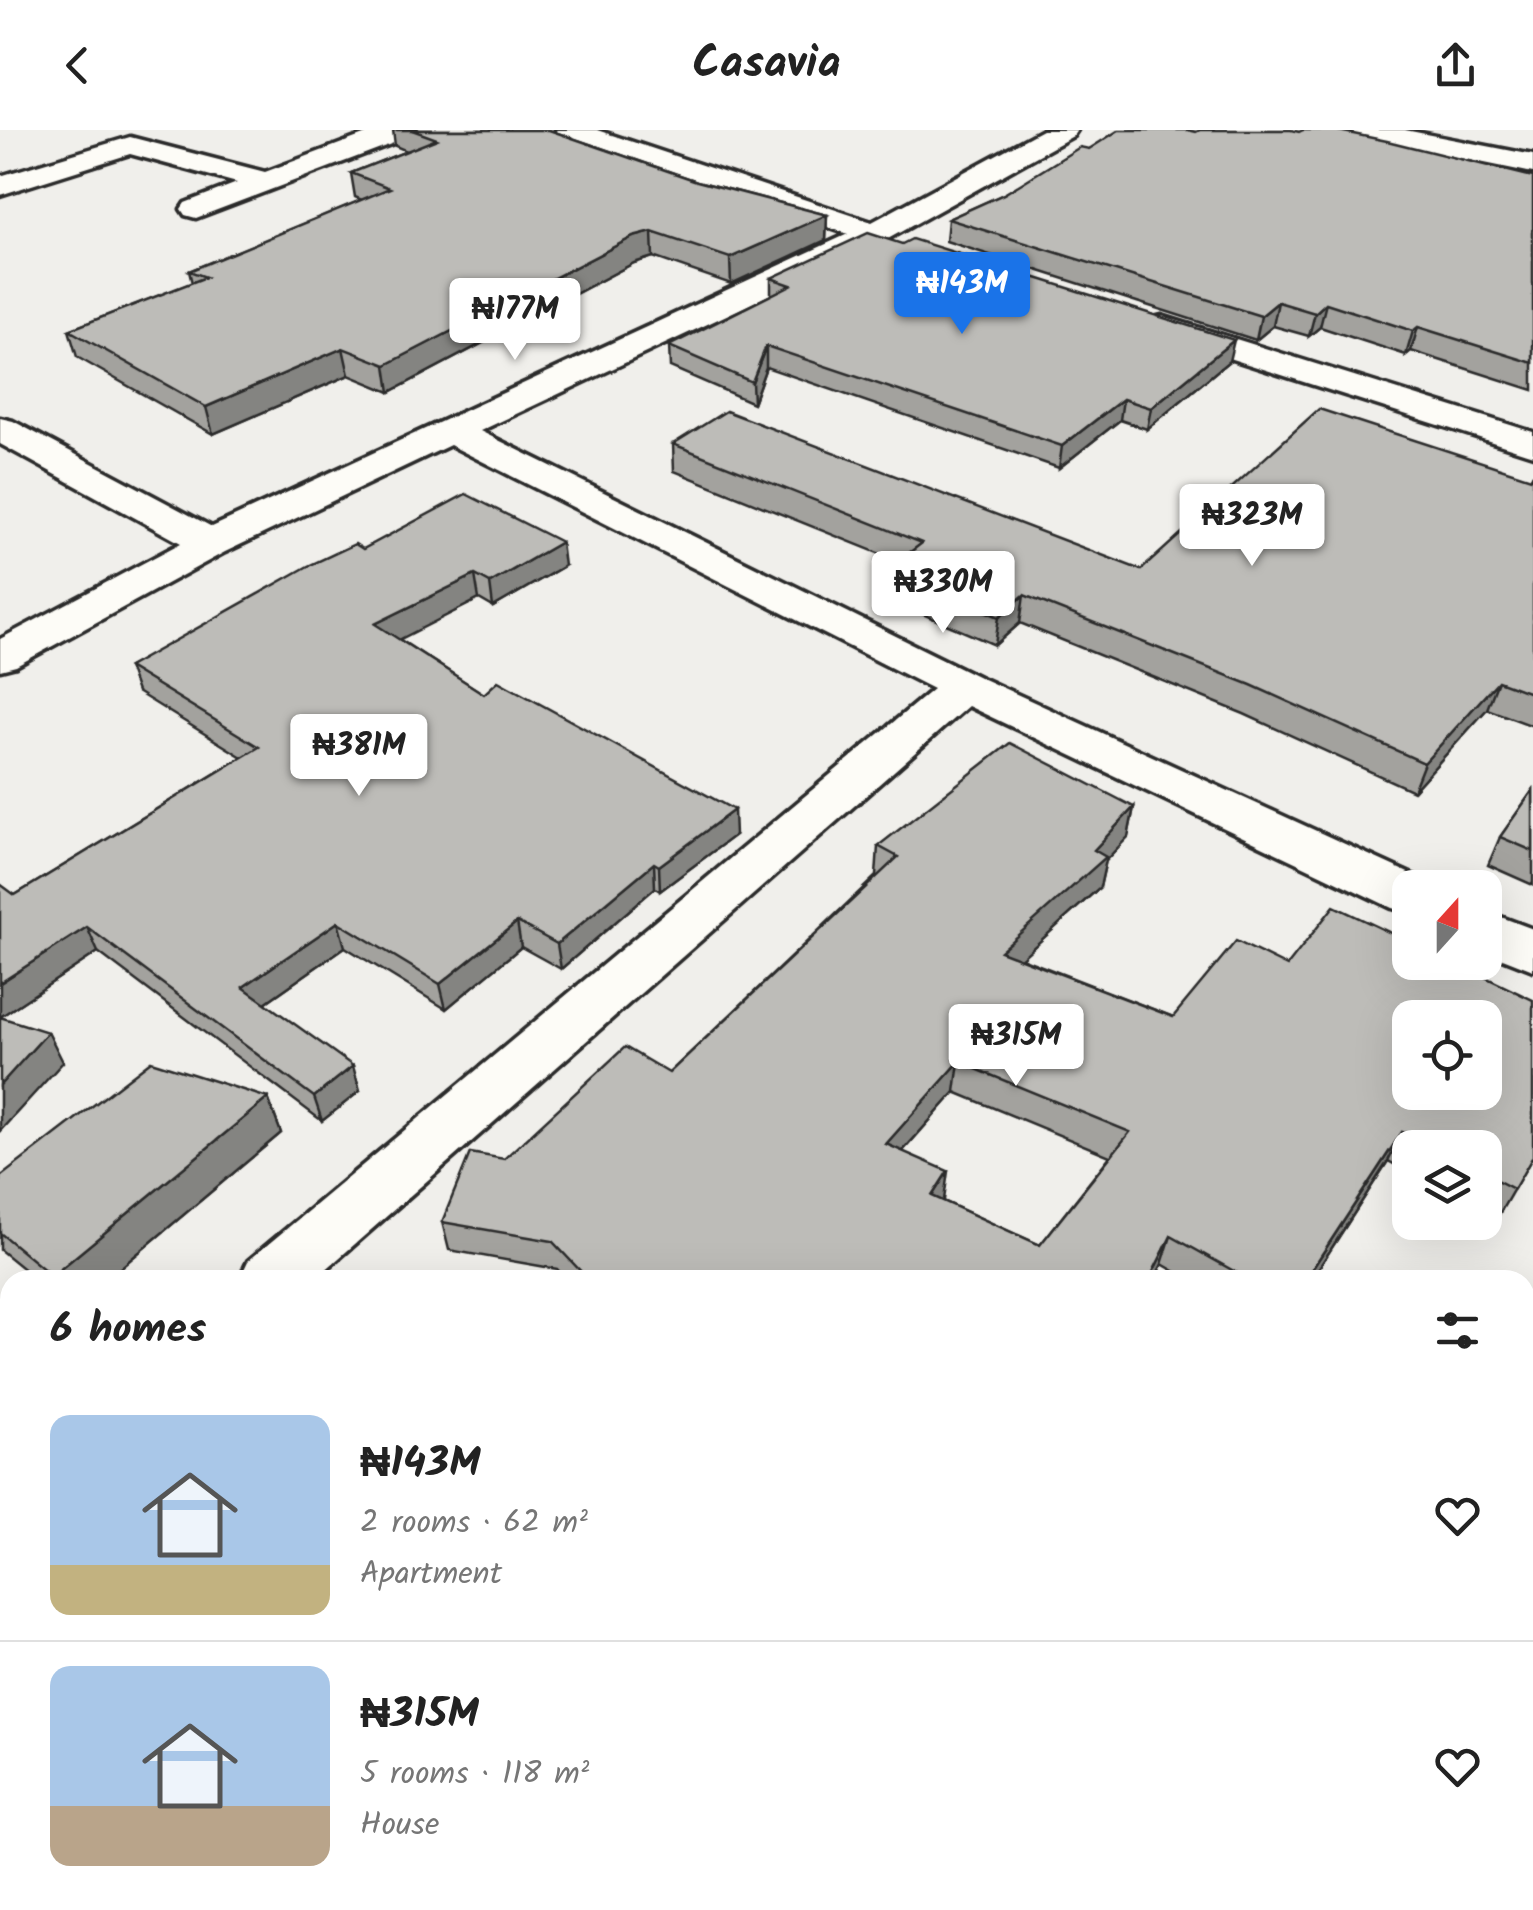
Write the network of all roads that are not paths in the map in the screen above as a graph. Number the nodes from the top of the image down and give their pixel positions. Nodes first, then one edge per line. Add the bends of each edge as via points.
1 (402, 130) edge
2 (570, 130) edge
3 (1063, 130) edge
4 (1362, 130) edge
5 (1480, 142) edge
6 (1533, 164) edge
7 (268, 182) junction
8 (0, 186) edge
9 (196, 210) dead end
10 (874, 233) junction
11 (912, 245) edge
12 (1136, 318) edge
13 (0, 429) edge
14 (450, 430) junction
15 (1533, 444) edge
16 (211, 542) junction
17 (0, 656) edge
18 (962, 687) junction
19 (1392, 886) edge
20 (1502, 937) edge
21 (1533, 952) edge
22 (282, 1270) edge

1 - 7 street
2 - 10 street
3 - 10 street
4 - 5 street
5 - 6 street
7 - 8 street via 130,145
7 - 9 street
10 - 11 street
10 - 14 street
12 - 15 street
13 - 16 street
14 - 16 street
14 - 18 street
16 - 17 street
18 - 19 street
18 - 22 street
20 - 21 street

